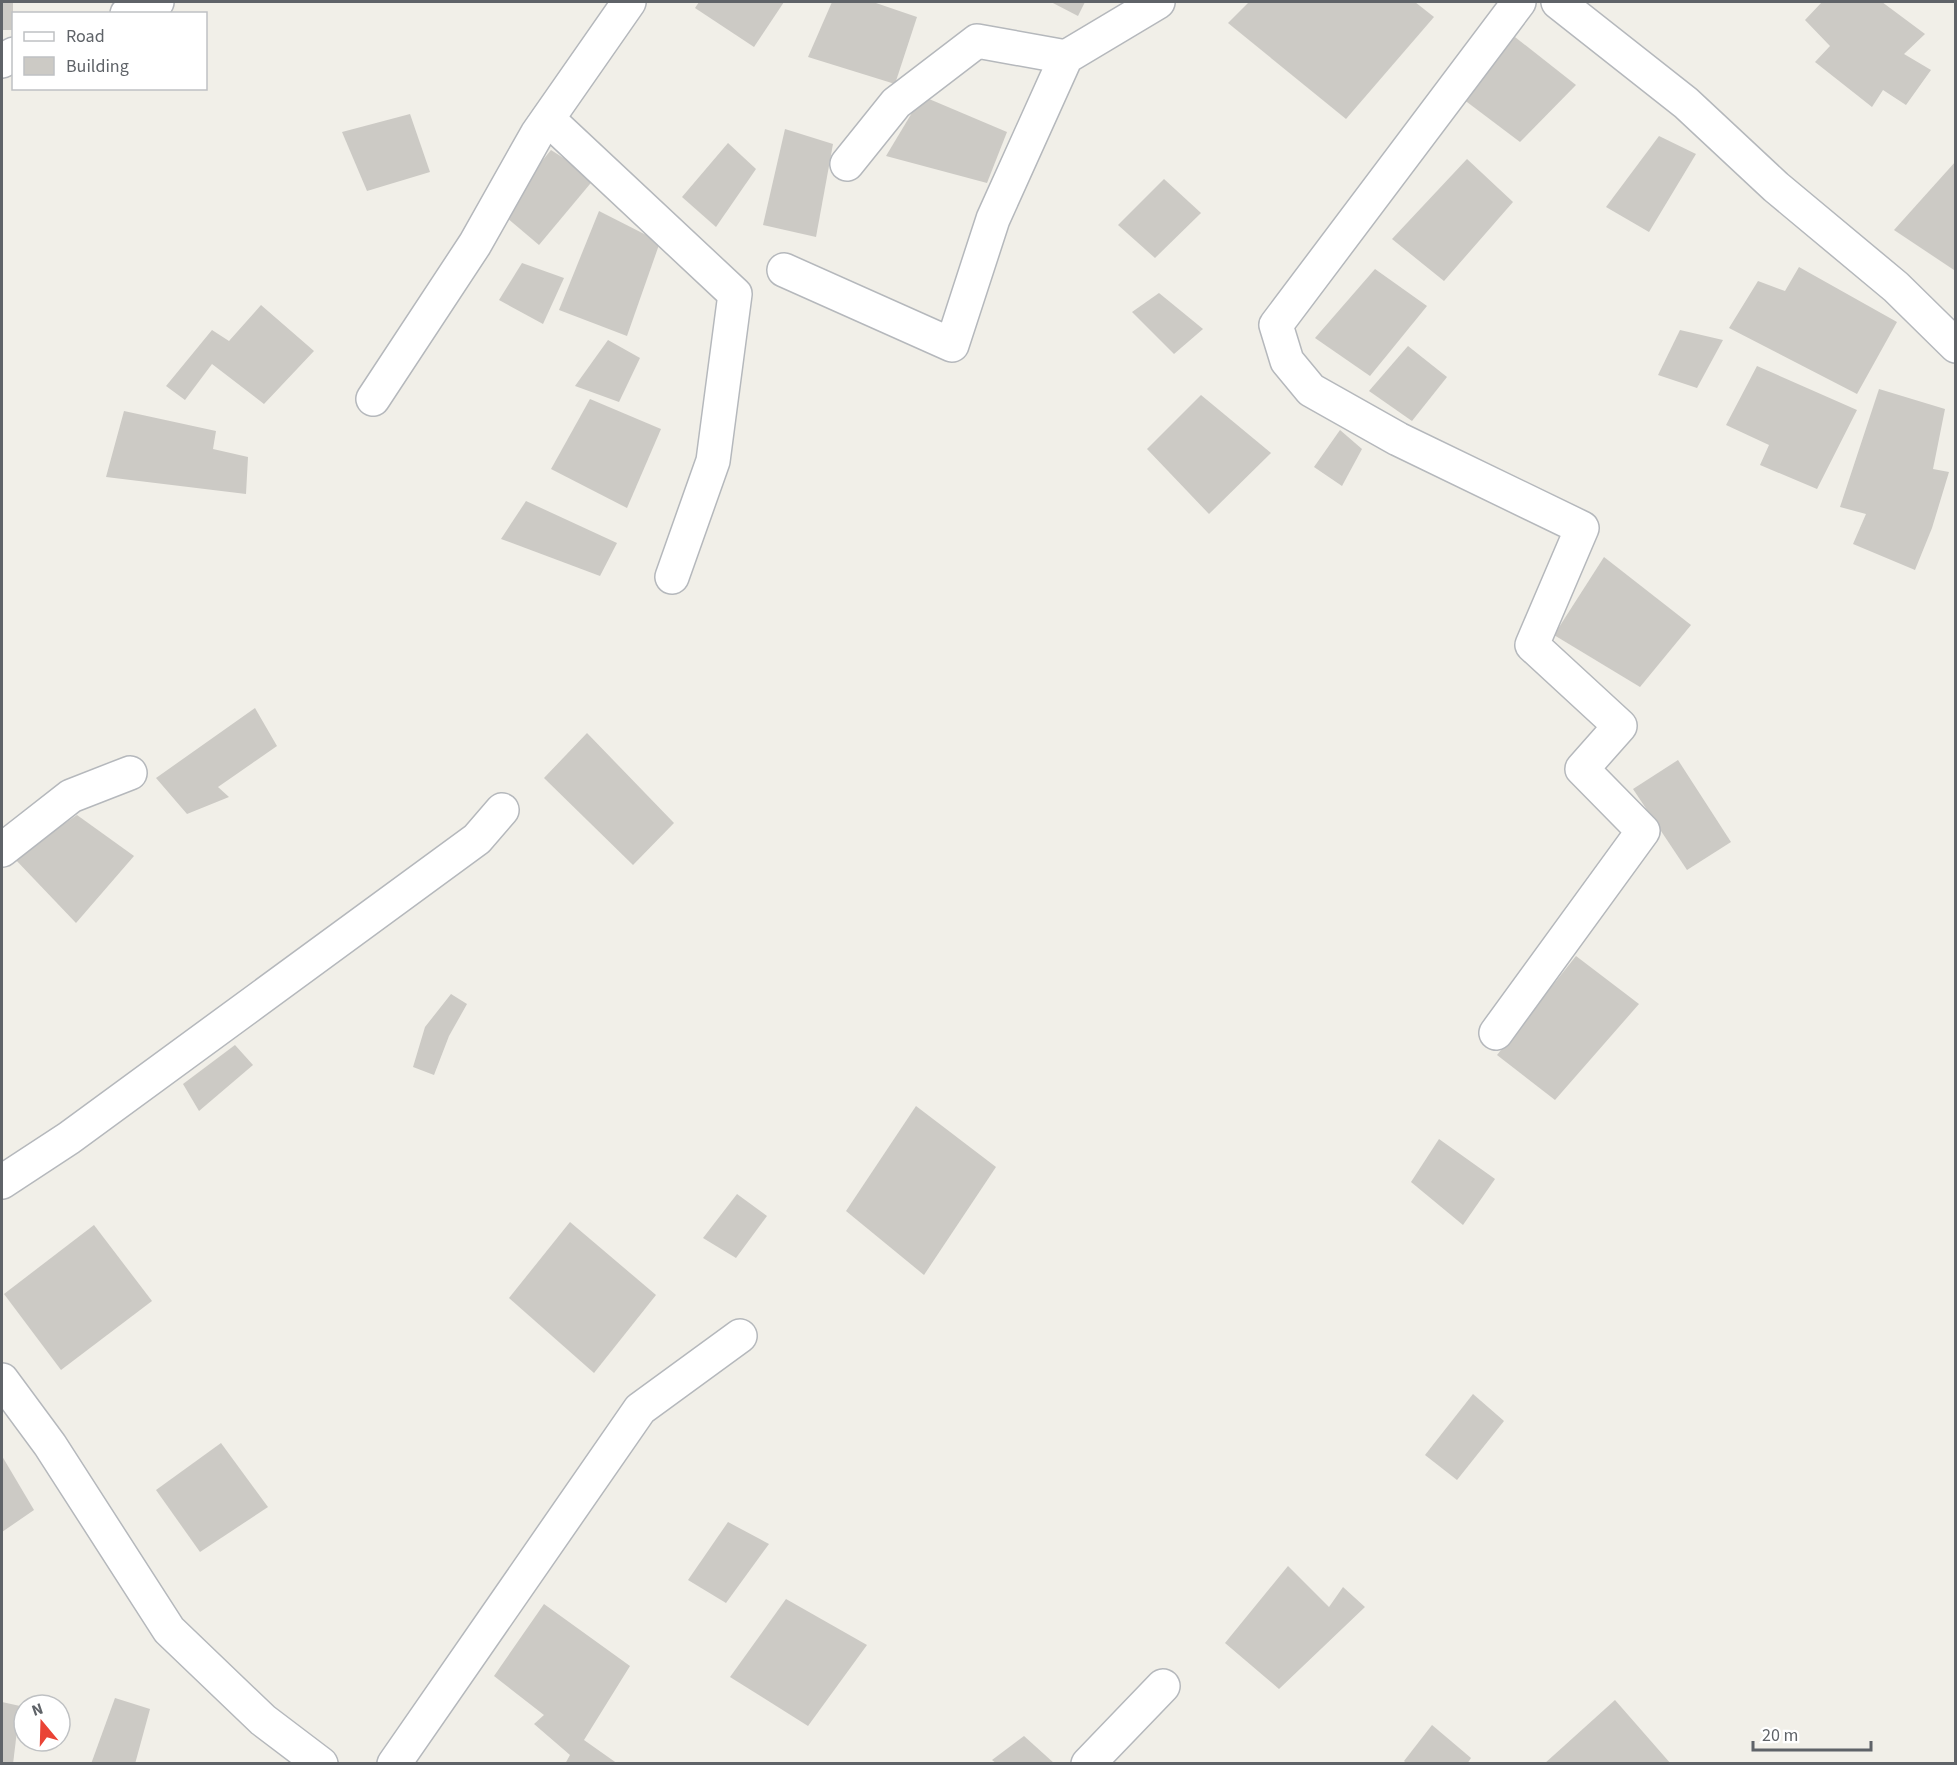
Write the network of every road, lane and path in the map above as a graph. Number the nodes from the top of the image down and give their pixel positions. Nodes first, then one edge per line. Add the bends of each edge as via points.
1 (157, 2) edge
2 (629, 2) edge
3 (1158, 2) edge
4 (1519, 2) edge
5 (1558, 2) edge
6 (132, 12) edge
7 (1066, 57) junction
8 (548, 118) junction
9 (848, 164) dead end
10 (784, 270) dead end
11 (1956, 346) edge
12 (373, 399) dead end
13 (672, 577) dead end
14 (130, 773) dead end
15 (502, 810) dead end
16 (2, 850) edge
17 (1496, 1033) dead end
18 (2, 1182) edge
19 (740, 1336) dead end
20 (3, 1384) edge
21 (1163, 1686) dead end
22 (321, 1764) edge
23 (394, 1764) edge
24 (1088, 1764) edge

1 - 6 street
2 - 8 street
3 - 7 street
4 - 17 street via 1276,325 1287,361 1311,390 1398,439 1582,528 1532,645 1620,726 1582,769 1642,831
5 - 11 street via 1686,103 1776,187 1896,287
7 - 9 street via 977,41 896,103
7 - 10 street via 993,219 952,345
8 - 12 street via 475,244
8 - 13 street via 735,294 713,461
14 - 16 street via 71,796
15 - 18 street via 477,839 69,1138
19 - 23 street via 640,1409
20 - 22 street via 50,1445 169,1630 263,1720
21 - 24 street

